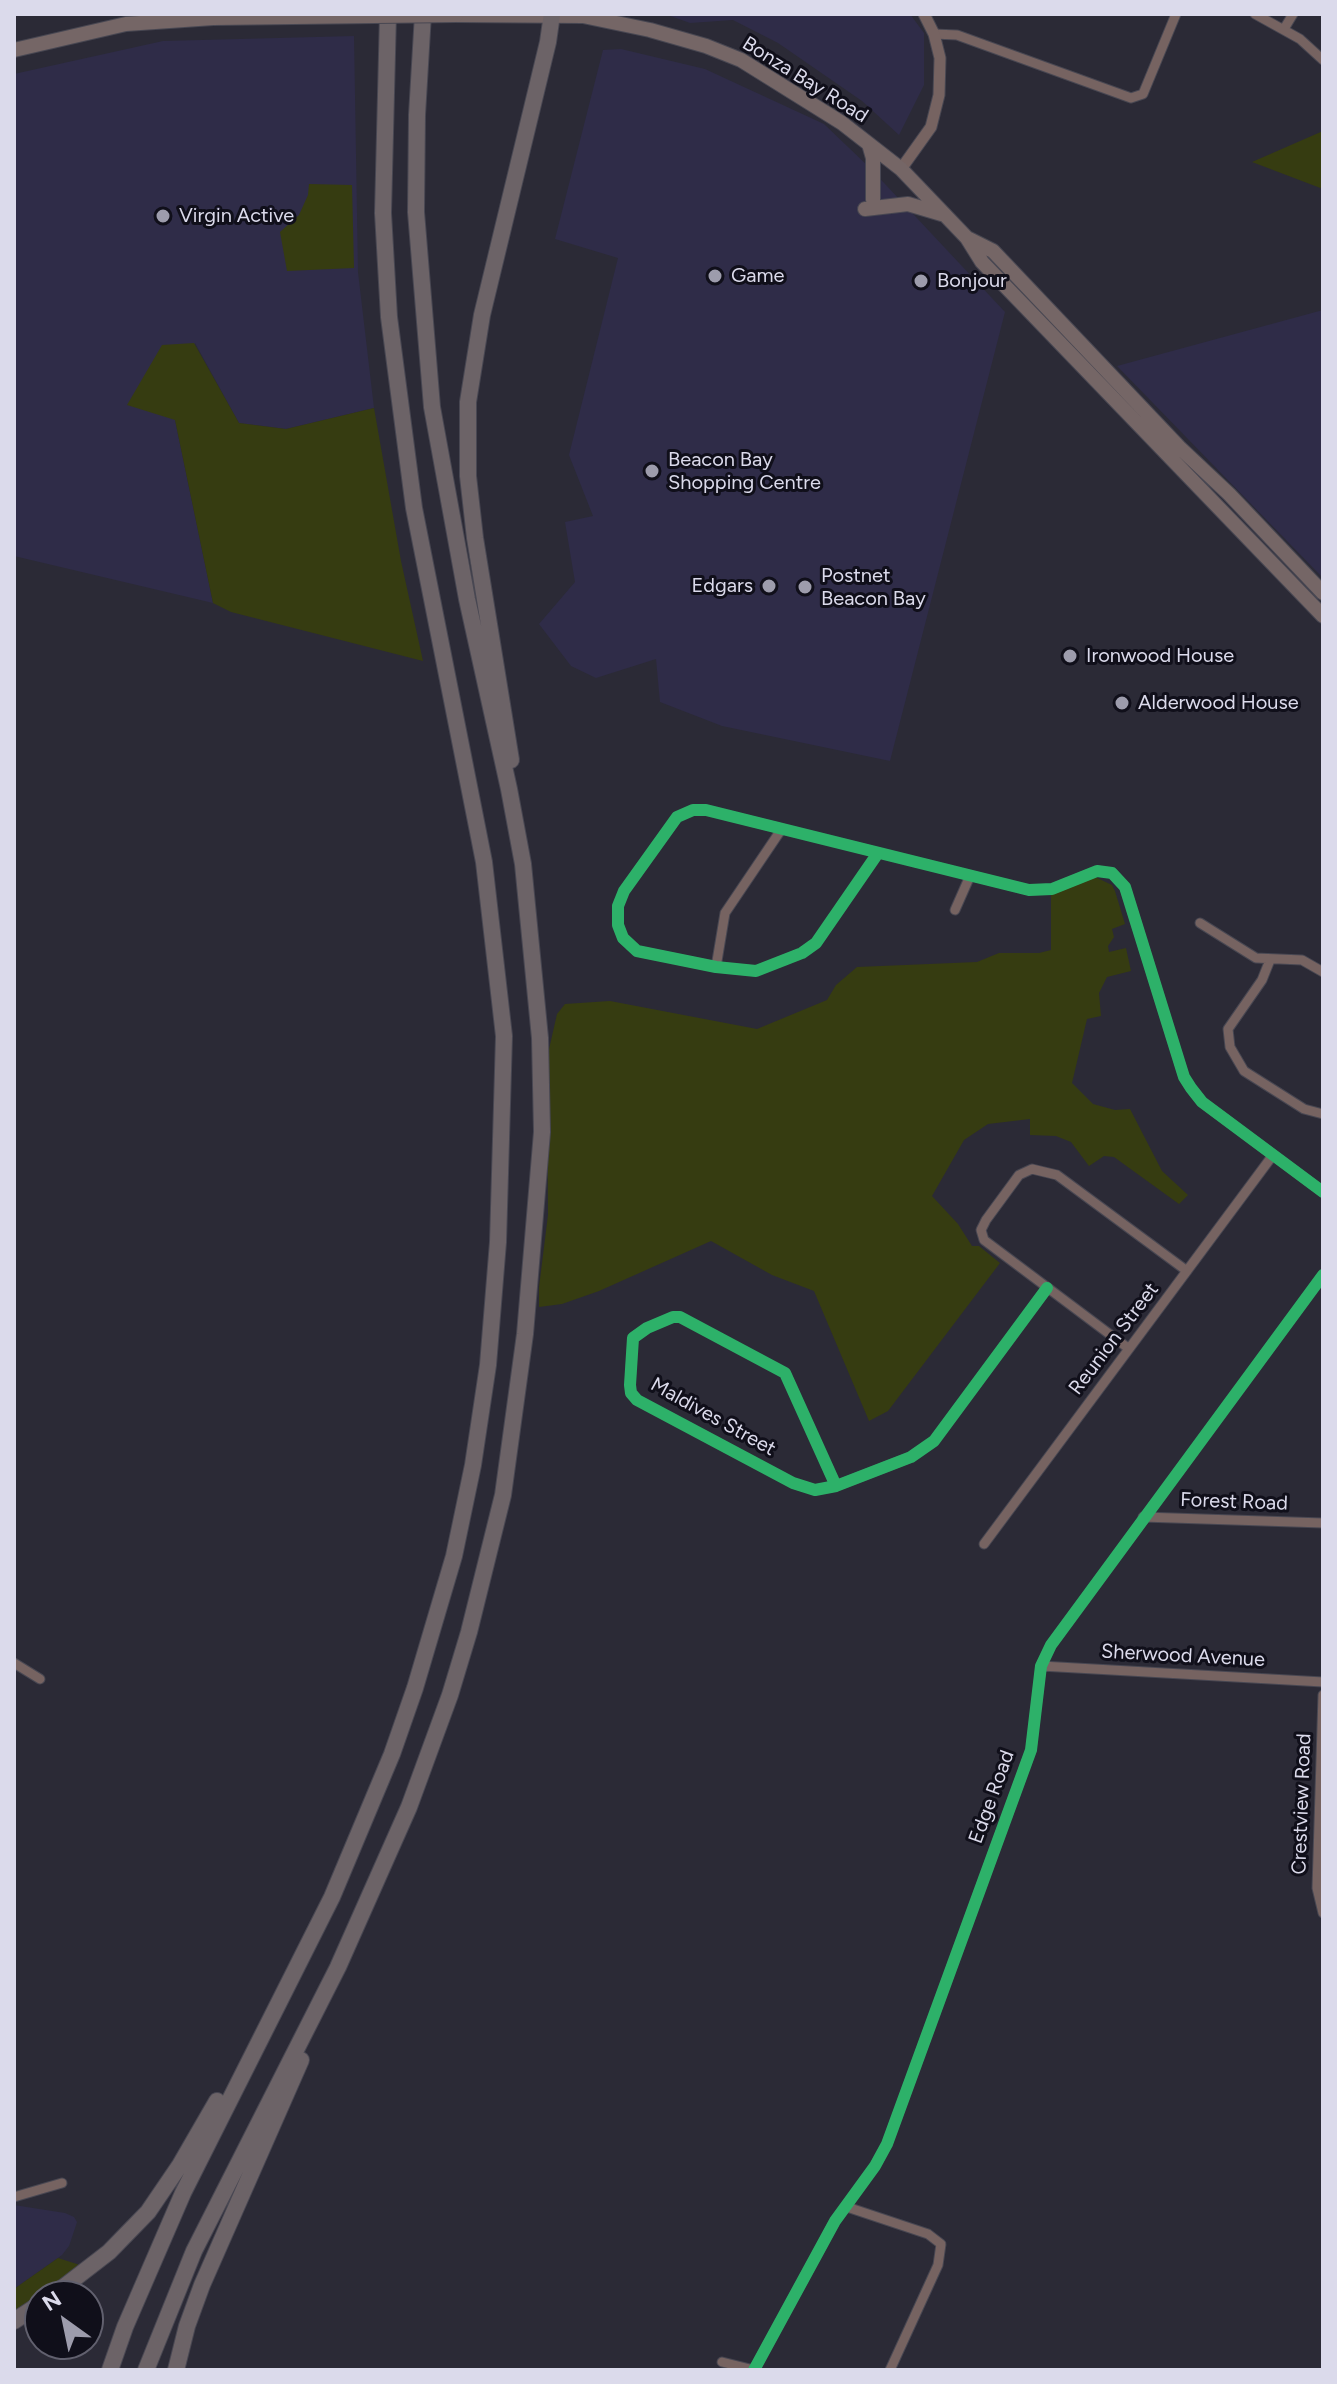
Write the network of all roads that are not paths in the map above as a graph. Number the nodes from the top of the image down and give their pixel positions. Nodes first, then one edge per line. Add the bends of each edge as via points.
1 (387, 14) edge
2 (423, 14) edge
3 (552, 14) edge
4 (924, 14) edge
5 (1176, 14) edge
6 (1255, 14) edge
7 (1293, 14) edge
8 (456, 15) edge
9 (213, 16) edge
10 (1284, 29) junction
11 (934, 34) junction
12 (14, 50) edge
13 (1323, 60) edge
14 (869, 144) junction
15 (901, 169) junction
16 (945, 215) junction
17 (967, 238) junction
18 (1323, 593) edge
19 (1323, 616) edge
20 (509, 789) junction
21 (781, 830) junction
22 (878, 853) junction
23 (970, 876) junction
24 (955, 910) dead end
25 (1200, 923) dead end
26 (1270, 960) junction
27 (716, 967) junction
28 (1323, 972) edge
29 (1323, 1114) edge
30 (1273, 1155) junction
31 (1323, 1192) edge
32 (1187, 1271) junction
33 (1323, 1275) edge
34 (1047, 1288) junction
35 (1128, 1348) junction
36 (836, 1486) junction
37 (1143, 1517) junction
38 (1323, 1523) edge
39 (984, 1544) dead end
40 (14, 1663) edge
41 (1041, 1666) junction
42 (40, 1679) dead end
43 (1323, 1682) edge
44 (1323, 1695) edge
45 (352, 1854) junction
46 (1323, 1913) edge
47 (338, 1967) junction
48 (62, 2183) dead end
49 (14, 2197) edge
50 (847, 2207) junction
51 (73, 2280) edge
52 (722, 2362) dead end
53 (110, 2370) edge
54 (146, 2370) edge
55 (176, 2370) edge
56 (754, 2370) edge
57 (890, 2370) edge

1 - 45 highway via 383,213 389,317 414,508 492,920 504,1036 502,1143 488,1365 454,1556 415,1688
2 - 20 highway via 416,212 432,407
3 - 8 main road, Bonza Bay Road
3 - 14 main road, Bonza Bay Road via 650,30 741,60
3 - 20 highway via 482,315 468,402 468,476 508,738
4 - 11 street
5 - 11 street via 1143,94 1131,98 957,35
6 - 10 street
7 - 10 street
8 - 9 main road, Bonza Bay Road, bridge
9 - 12 main road, Bonza Bay Road, bridge via 126,24
10 - 13 street
11 - 15 street via 940,58 937,109 931,127
14 - 15 main road, Bonza Bay Road
14 - 16 main road via 869,204 908,204
15 - 16 main road, Bonza Bay Road
16 - 17 main road, Bonza Bay Road
17 - 18 main road, Bonza Bay Road via 993,251
17 - 19 main road, Bonza Bay Road via 982,262
20 - 47 highway via 532,937 542,1132 512,1440 489,1556 450,1695 409,1807
21 - 22 street
21 - 27 street via 725,913
21 - 27 street via 706,810 684,813 620,899 618,925 631,948
22 - 23 street
22 - 27 street via 810,949 756,971
23 - 24 street
23 - 30 street via 1041,891 1091,872 1120,878 1188,1083 1202,1102
25 - 26 street via 1249,954
26 - 28 street via 1302,960
26 - 29 street via 1228,1029 1230,1047 1244,1071 1304,1109
30 - 31 street
30 - 32 street, Reunion Street
32 - 34 street via 1065,1180 1032,1169 1019,1175 1001,1198 982,1236
32 - 35 street, Reunion Street
33 - 37 street, Edge Road
34 - 35 street
34 - 36 street, Maldives Street via 934,1441 911,1457
35 - 39 street, Reunion Street
36 - 36 street, Maldives Street via 801,1487 637,1400 630,1385 633,1338 680,1317 785,1373
37 - 38 street, Forest Road
37 - 41 street, Edge Road via 1057,1635
40 - 42 street
41 - 43 street, Sherwood Avenue
41 - 50 street, Edge Road via 1031,1750 887,2144
44 - 46 street, Crestview Road via 1317,1888
45 - 51 highway via 180,2165 125,2237
45 - 53 highway via 183,2193
47 - 54 highway via 194,2251
47 - 55 highway via 202,2285
48 - 49 street
50 - 56 street, Edge Road via 809,2265
50 - 57 street via 928,2234 941,2244 938,2265
52 - 56 street

